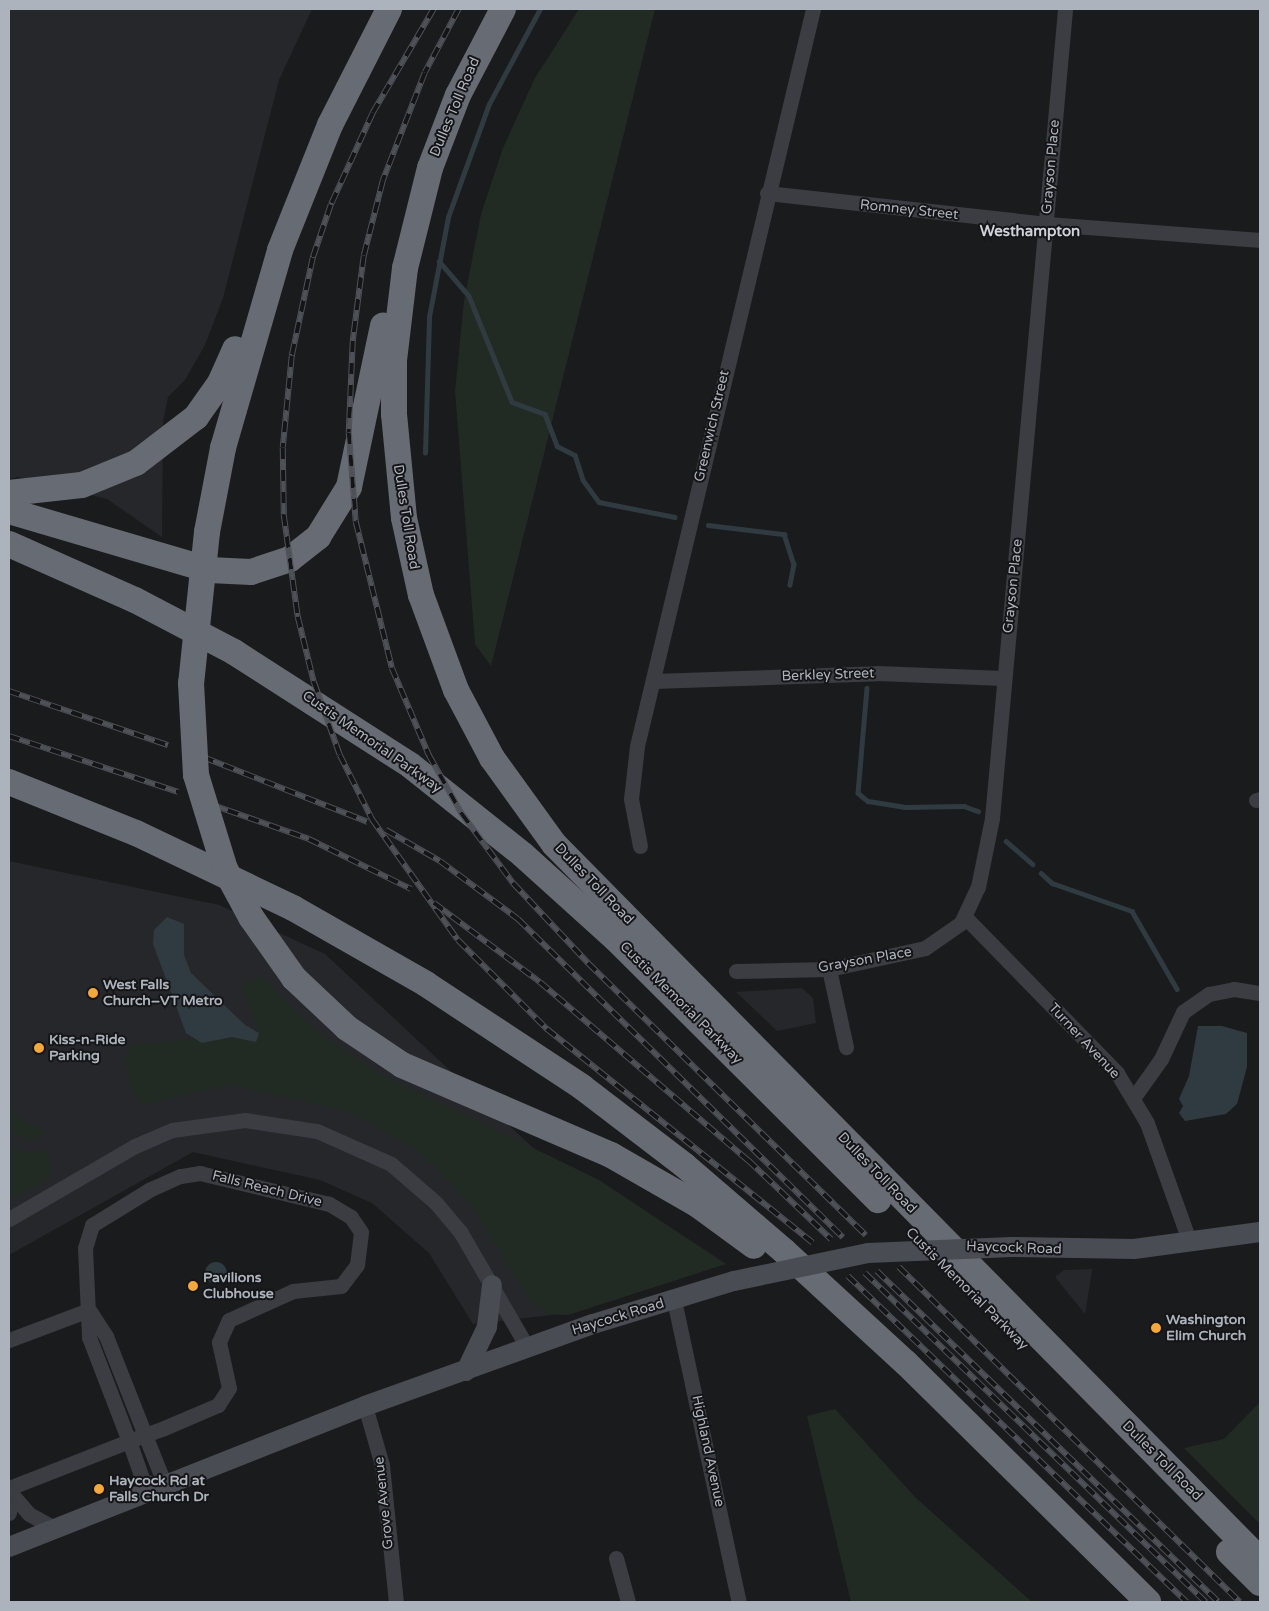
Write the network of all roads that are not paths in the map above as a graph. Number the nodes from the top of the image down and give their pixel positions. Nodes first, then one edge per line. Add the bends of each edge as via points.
1 (388, 9) edge
2 (503, 9) edge
3 (813, 9) edge
4 (1065, 9) edge
5 (430, 168) junction
6 (767, 193) junction
7 (1047, 224) junction
8 (1260, 240) edge
9 (280, 250) junction
10 (9, 493) edge
11 (9, 511) edge
12 (9, 544) edge
13 (1004, 678) junction
14 (653, 681) junction
15 (9, 782) edge
16 (9, 794) edge
17 (640, 846) dead end
18 (220, 871) junction
19 (965, 917) junction
20 (829, 969) junction
21 (736, 971) dead end
22 (1260, 993) edge
23 (846, 1048) dead end
24 (1134, 1097) junction
25 (9, 1219) edge
26 (1260, 1232) edge
27 (1190, 1243) junction
28 (492, 1285) junction
29 (674, 1300) junction
30 (89, 1310) junction
31 (9, 1340) edge
32 (527, 1347) junction
33 (466, 1371) junction
34 (365, 1406) junction
35 (976, 1434) junction
36 (146, 1435) junction
37 (129, 1441) junction
38 (160, 1486) junction
39 (9, 1489) edge
40 (9, 1505) edge
41 (9, 1513) edge
42 (56, 1529) junction
43 (9, 1547) edge
44 (616, 1558) dead end
45 (1260, 1560) edge
46 (1260, 1583) edge
47 (396, 1602) edge
48 (628, 1602) edge
49 (739, 1602) edge
50 (1148, 1602) edge

1 - 9 highway via 330,125
2 - 5 highway, Dulles Toll Road via 458,95
3 - 6 street, Greenwich Street
4 - 7 street, Grayson Place
5 - 11 highway via 396,259 354,474 335,513 310,545 265,569 209,570
5 - 45 highway, Dulles Toll Road via 405,268 396,331 394,414 400,492 414,570 429,620 456,690 492,758 554,844
6 - 7 street, Romney Street
6 - 14 street, Greenwich Street
7 - 8 street, Romney Street
7 - 13 street, Grayson Place
9 - 10 highway via 250,303 220,383 183,429 136,463 101,479 59,490
9 - 35 highway, bridge via 223,448 207,532 190,683 196,775 225,869 251,917 294,978 347,1028 402,1065 588,1143 698,1205 767,1256 894,1372
12 - 46 highway, Custis Memorial Parkway via 135,600 292,686 410,765 522,855 616,939
13 - 14 street, Berkley Street via 877,673
13 - 19 street, Grayson Place via 992,818 984,867
14 - 17 street, Greenwich Street via 631,792
15 - 18 highway via 97,815
16 - 18 highway via 148,850
18 - 35 highway via 381,957 512,1039 613,1110 784,1250
19 - 20 street, Grayson Place via 950,934 925,948
19 - 24 street, Turner Avenue via 1118,1073
20 - 21 street, Grayson Place
20 - 23 street
22 - 24 street via 1234,989 1209,994 1184,1012 1161,1059
24 - 27 street, Turner Avenue via 1162,1161
25 - 28 street via 135,1146 172,1130 224,1120 281,1124 345,1140 414,1182 461,1233
26 - 27 main road, Haycock Road
27 - 29 main road, Haycock Road, bridge via 1126,1249 1012,1247 868,1253 734,1281
28 - 32 street
28 - 33 main road via 487,1327
29 - 32 main road, Haycock Road
29 - 49 street, Highland Avenue
30 - 31 street
30 - 36 street via 103,1330
30 - 36 street, Falls Reach Drive via 84,1248 92,1225 180,1176 200,1172 300,1195 342,1211 357,1224 360,1252 348,1281 331,1289 293,1291 236,1314 220,1334 230,1380 223,1399
30 - 37 street, Falls Reach Drive via 89,1338
32 - 33 main road, Haycock Road
33 - 34 main road, Haycock Road
34 - 38 main road, Haycock Road
34 - 47 street, Grove Avenue via 382,1465
35 - 50 highway
36 - 37 street, Falls Reach Drive
36 - 38 street via 161,1475
37 - 38 street, Falls Reach Drive via 143,1481
37 - 39 street, Falls Reach Drive
38 - 42 main road, Haycock Road
39 - 42 street via 29,1514
40 - 41 street
42 - 43 main road, Haycock Road
44 - 48 street

